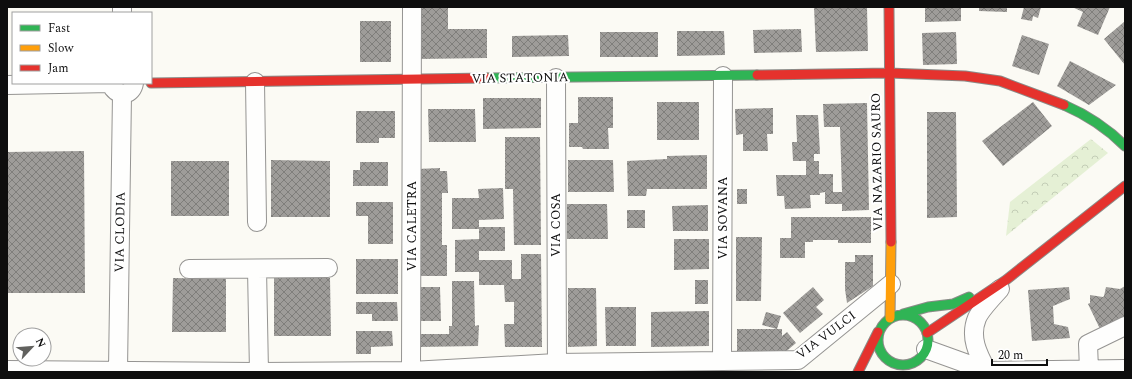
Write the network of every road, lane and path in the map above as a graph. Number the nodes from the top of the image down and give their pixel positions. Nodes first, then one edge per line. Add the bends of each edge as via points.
1 (412, 7) edge
2 (889, 7) edge
3 (889, 73) junction
4 (723, 76) junction
5 (556, 78) junction
6 (412, 80) junction
7 (255, 82) junction
8 (152, 83) edge
9 (7, 85) edge
10 (120, 86) edge
11 (1121, 135) edge
12 (1125, 186) edge
13 (257, 222) dead end
14 (328, 268) dead end
15 (257, 269) junction
16 (189, 270) dead end
17 (1006, 280) junction
18 (891, 284) junction
19 (903, 314) junction
20 (890, 318) junction
21 (1125, 326) edge
22 (878, 332) junction
23 (927, 341) junction
24 (722, 361) junction
25 (893, 366) edge
26 (556, 367) edge
27 (880, 368) dead end
28 (1125, 369) edge
29 (7, 370) edge
30 (1089, 370) junction
31 (112, 371) edge
32 (411, 371) edge
33 (987, 371) junction
34 (1067, 371) edge
35 (193, 372) edge
36 (259, 372) edge
37 (279, 372) edge
38 (858, 372) edge

1 - 6 street, VIA CALETRA
2 - 3 street, VIA NAZARIO SAURO
3 - 4 street, VIA STATONIA
3 - 11 street, VIA STATONIA via 991,79 1051,99
3 - 18 street, VIA NAZARIO SAURO
4 - 5 street, VIA STATONIA
4 - 24 street, VIA SOVANA
5 - 6 street, VIA STATONIA
5 - 26 street, VIA COSA
6 - 7 street, VIA STATONIA
6 - 32 street, VIA CALETRA
7 - 8 street, VIA STATONIA
7 - 13 street
9 - 10 street
10 - 31 street, VIA CLODIA
12 - 17 street
14 - 15 street
15 - 16 street
15 - 36 street
17 - 19 street via 953,304
17 - 23 street
17 - 33 street via 977,317 974,327 974,343
18 - 20 street, VIA NAZARIO SAURO
18 - 24 street, VIA VULCI via 798,360
19 - 20 street
19 - 23 street via 918,319 924,325
20 - 22 street
21 - 30 street via 1088,344
22 - 25 street via 880,352
22 - 38 street
23 - 25 street via 923,355 914,363
23 - 33 street
24 - 26 street, VIA VULCI
25 - 27 street
26 - 32 street, VIA VULCI
28 - 30 street
29 - 31 street, VIA VULCI
30 - 34 street
31 - 35 street, VIA VULCI
32 - 37 street, VIA VULCI
33 - 34 street
35 - 36 street, VIA VULCI
36 - 37 street, VIA VULCI

